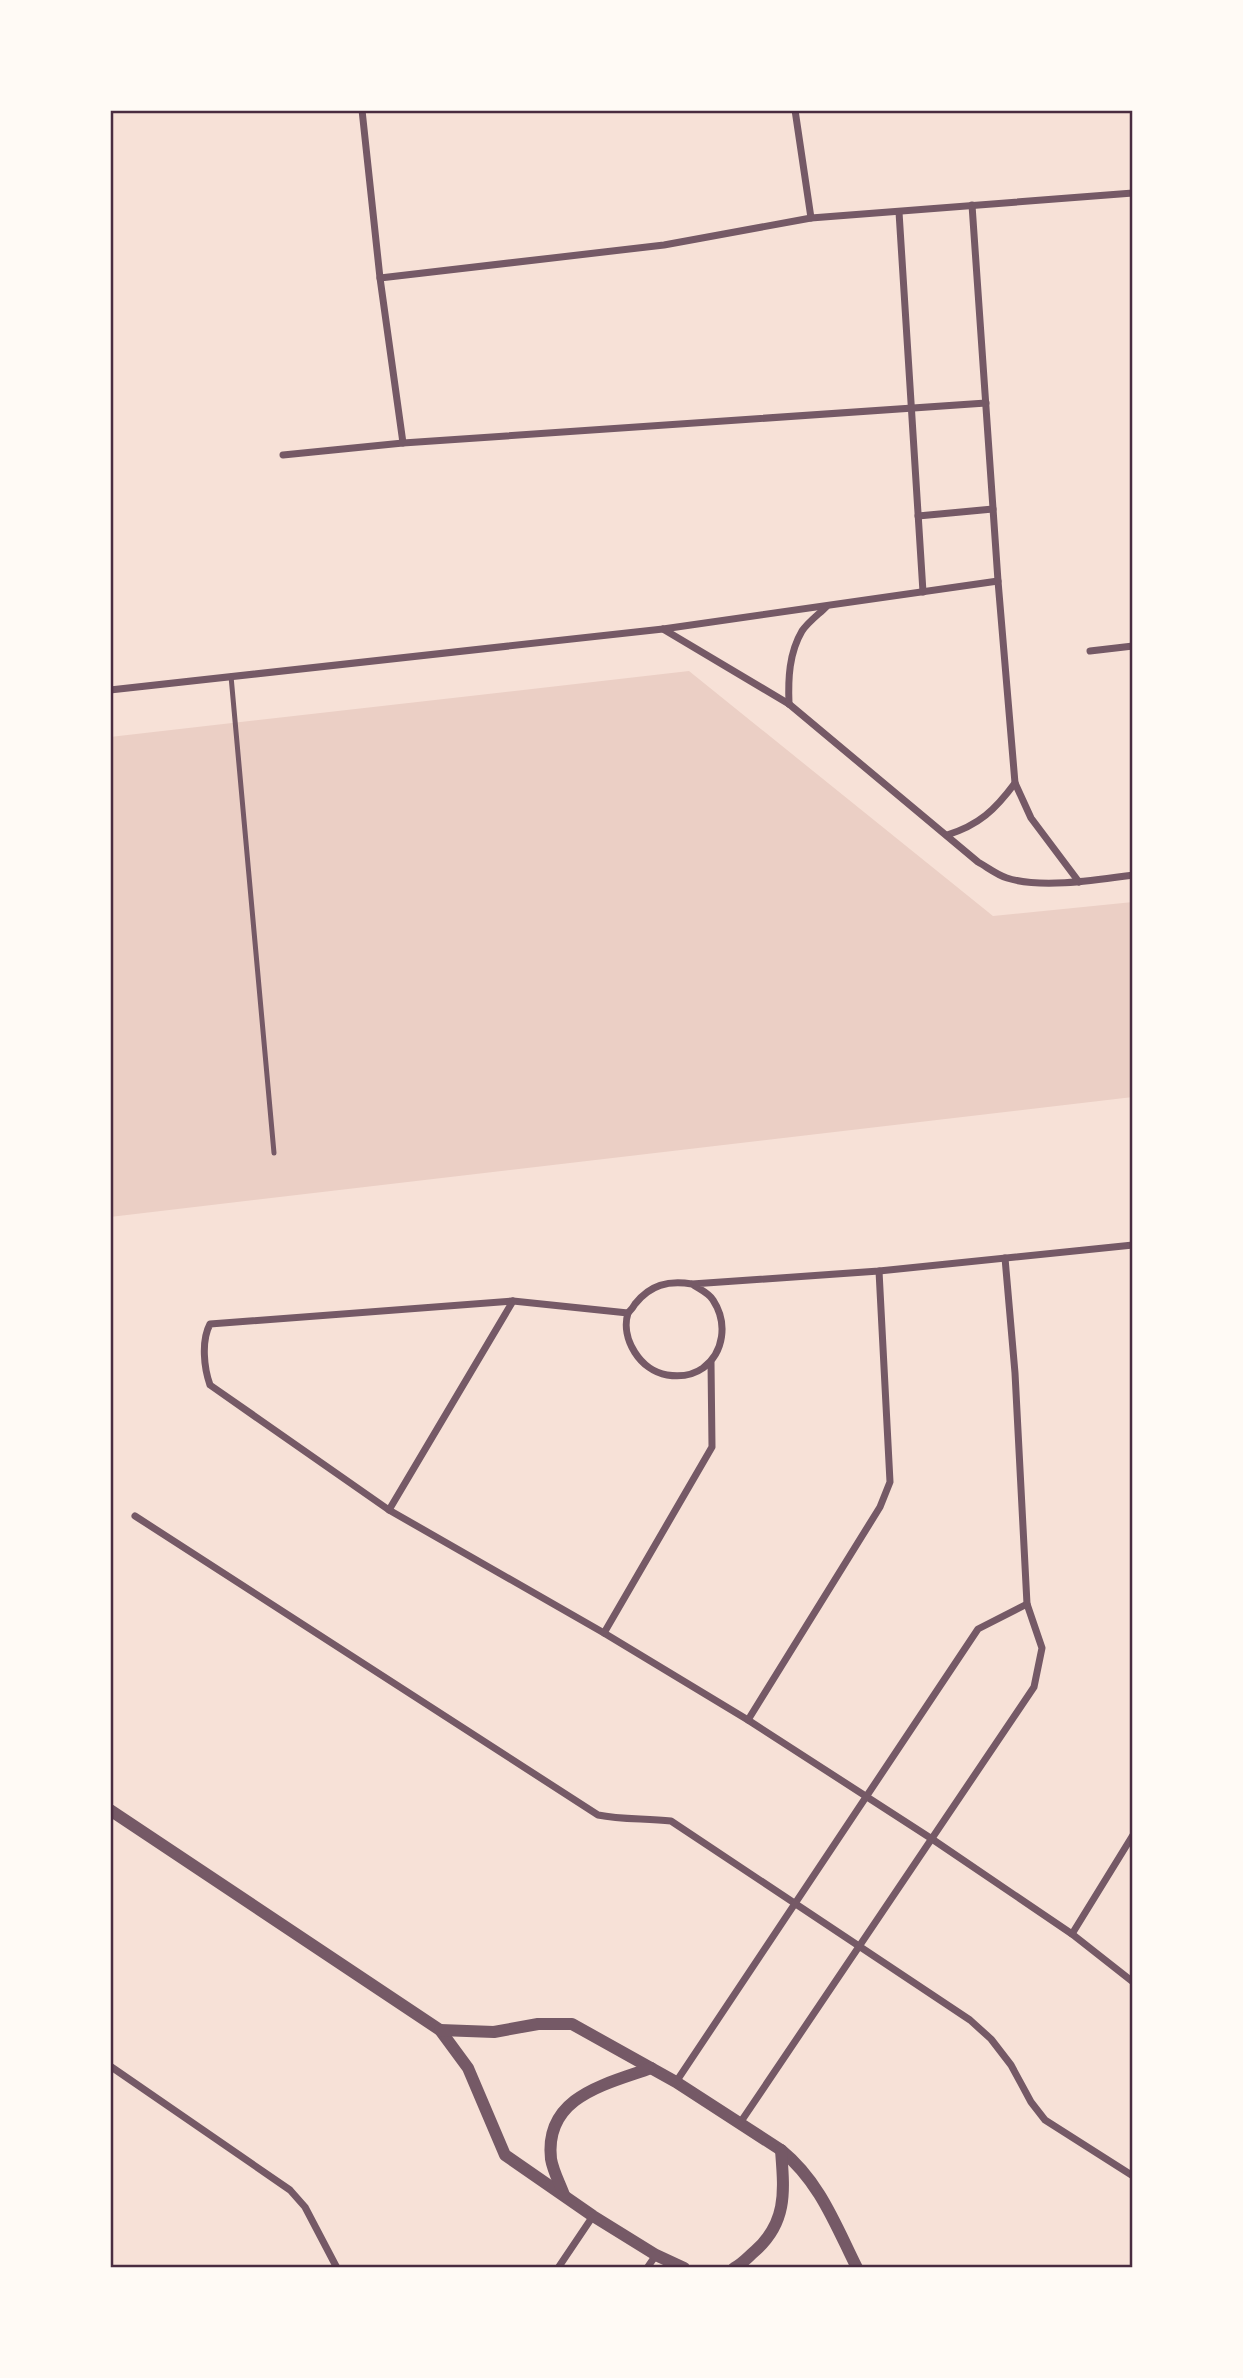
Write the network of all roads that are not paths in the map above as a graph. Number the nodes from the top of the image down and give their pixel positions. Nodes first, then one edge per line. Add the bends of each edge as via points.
1 (362, 110) edge
2 (795, 110) edge
3 (1133, 193) edge
4 (972, 205) junction
5 (899, 212) junction
6 (811, 218) junction
7 (380, 278) junction
8 (986, 403) junction
9 (911, 407) junction
10 (403, 443) junction
11 (284, 455) dead end
12 (993, 509) junction
13 (918, 516) junction
14 (998, 581) junction
15 (923, 592) junction
16 (827, 606) junction
17 (663, 629) junction
18 (1133, 646) edge
19 (1090, 651) dead end
20 (231, 676) junction
21 (110, 690) edge
22 (789, 704) junction
23 (1015, 783) junction
24 (947, 835) junction
25 (1133, 875) edge
26 (1079, 882) junction
27 (274, 1153) dead end
28 (1133, 1245) edge
29 (1005, 1258) junction
30 (879, 1271) junction
31 (692, 1284) junction
32 (513, 1301) junction
33 (628, 1312) junction
34 (711, 1362) junction
35 (388, 1510) junction
36 (135, 1516) dead end
37 (1027, 1604) junction
38 (604, 1633) junction
39 (748, 1720) junction
40 (866, 1797) junction
41 (110, 1810) edge
42 (1133, 1835) edge
43 (932, 1839) junction
44 (794, 1904) junction
45 (1072, 1934) junction
46 (857, 1947) junction
47 (1133, 1982) edge
48 (440, 2030) junction
49 (110, 2066) edge
50 (651, 2068) junction
51 (676, 2082) junction
52 (740, 2123) junction
53 (781, 2150) junction
54 (1133, 2176) edge
55 (564, 2195) junction
56 (593, 2216) junction
57 (656, 2255) junction
58 (337, 2268) edge
59 (558, 2268) edge
60 (647, 2268) edge
61 (684, 2268) edge
62 (734, 2268) edge
63 (857, 2268) edge

1 - 7 street
2 - 6 street
3 - 4 street
4 - 5 street
4 - 8 street
5 - 6 street
5 - 9 street
6 - 7 street via 664,245
7 - 10 street
8 - 9 street
8 - 12 street
9 - 10 street
9 - 13 street
10 - 11 street
12 - 13 street
12 - 14 street
13 - 15 street
14 - 15 street
14 - 23 street
15 - 16 street
16 - 17 street
16 - 22 street via 798,641 788,673
17 - 20 street
17 - 22 street
18 - 19 street
20 - 21 street
20 - 27 lane
22 - 24 street
23 - 24 street via 984,817
23 - 26 street via 1031,817
24 - 26 street via 978,862 1006,878
25 - 26 street
28 - 29 street
29 - 30 street
29 - 37 street
30 - 31 street
30 - 39 street via 890,1482 880,1507
31 - 33 street via 673,1281 655,1286
31 - 34 street via 713,1300 723,1327
32 - 33 street
32 - 35 street
32 - 35 street via 210,1324 206,1334 210,1385
33 - 34 street via 632,1350 659,1374 678,1377 696,1373
34 - 38 street via 712,1447
35 - 38 street
36 - 44 street via 598,1815 671,1821
37 - 40 street via 978,1629
37 - 43 street via 1042,1648 1034,1687
38 - 39 street
39 - 40 street
40 - 43 street
40 - 44 street
41 - 48 street
42 - 45 street
43 - 45 street
43 - 46 street
44 - 46 street
44 - 51 street
45 - 47 street
46 - 52 street
46 - 54 street via 970,2020 1012,2065 1045,2120
48 - 50 street via 494,2032 572,2024
48 - 55 street via 468,2068 505,2155
49 - 58 street via 290,2190 305,2207
50 - 51 street
50 - 55 street via 588,2090 563,2112 551,2142 551,2161
51 - 52 street
52 - 53 street
53 - 62 street via 784,2197 778,2221 761,2246
53 - 63 street via 817,2188
55 - 56 street
56 - 57 street
56 - 59 street
57 - 60 street
57 - 61 street

